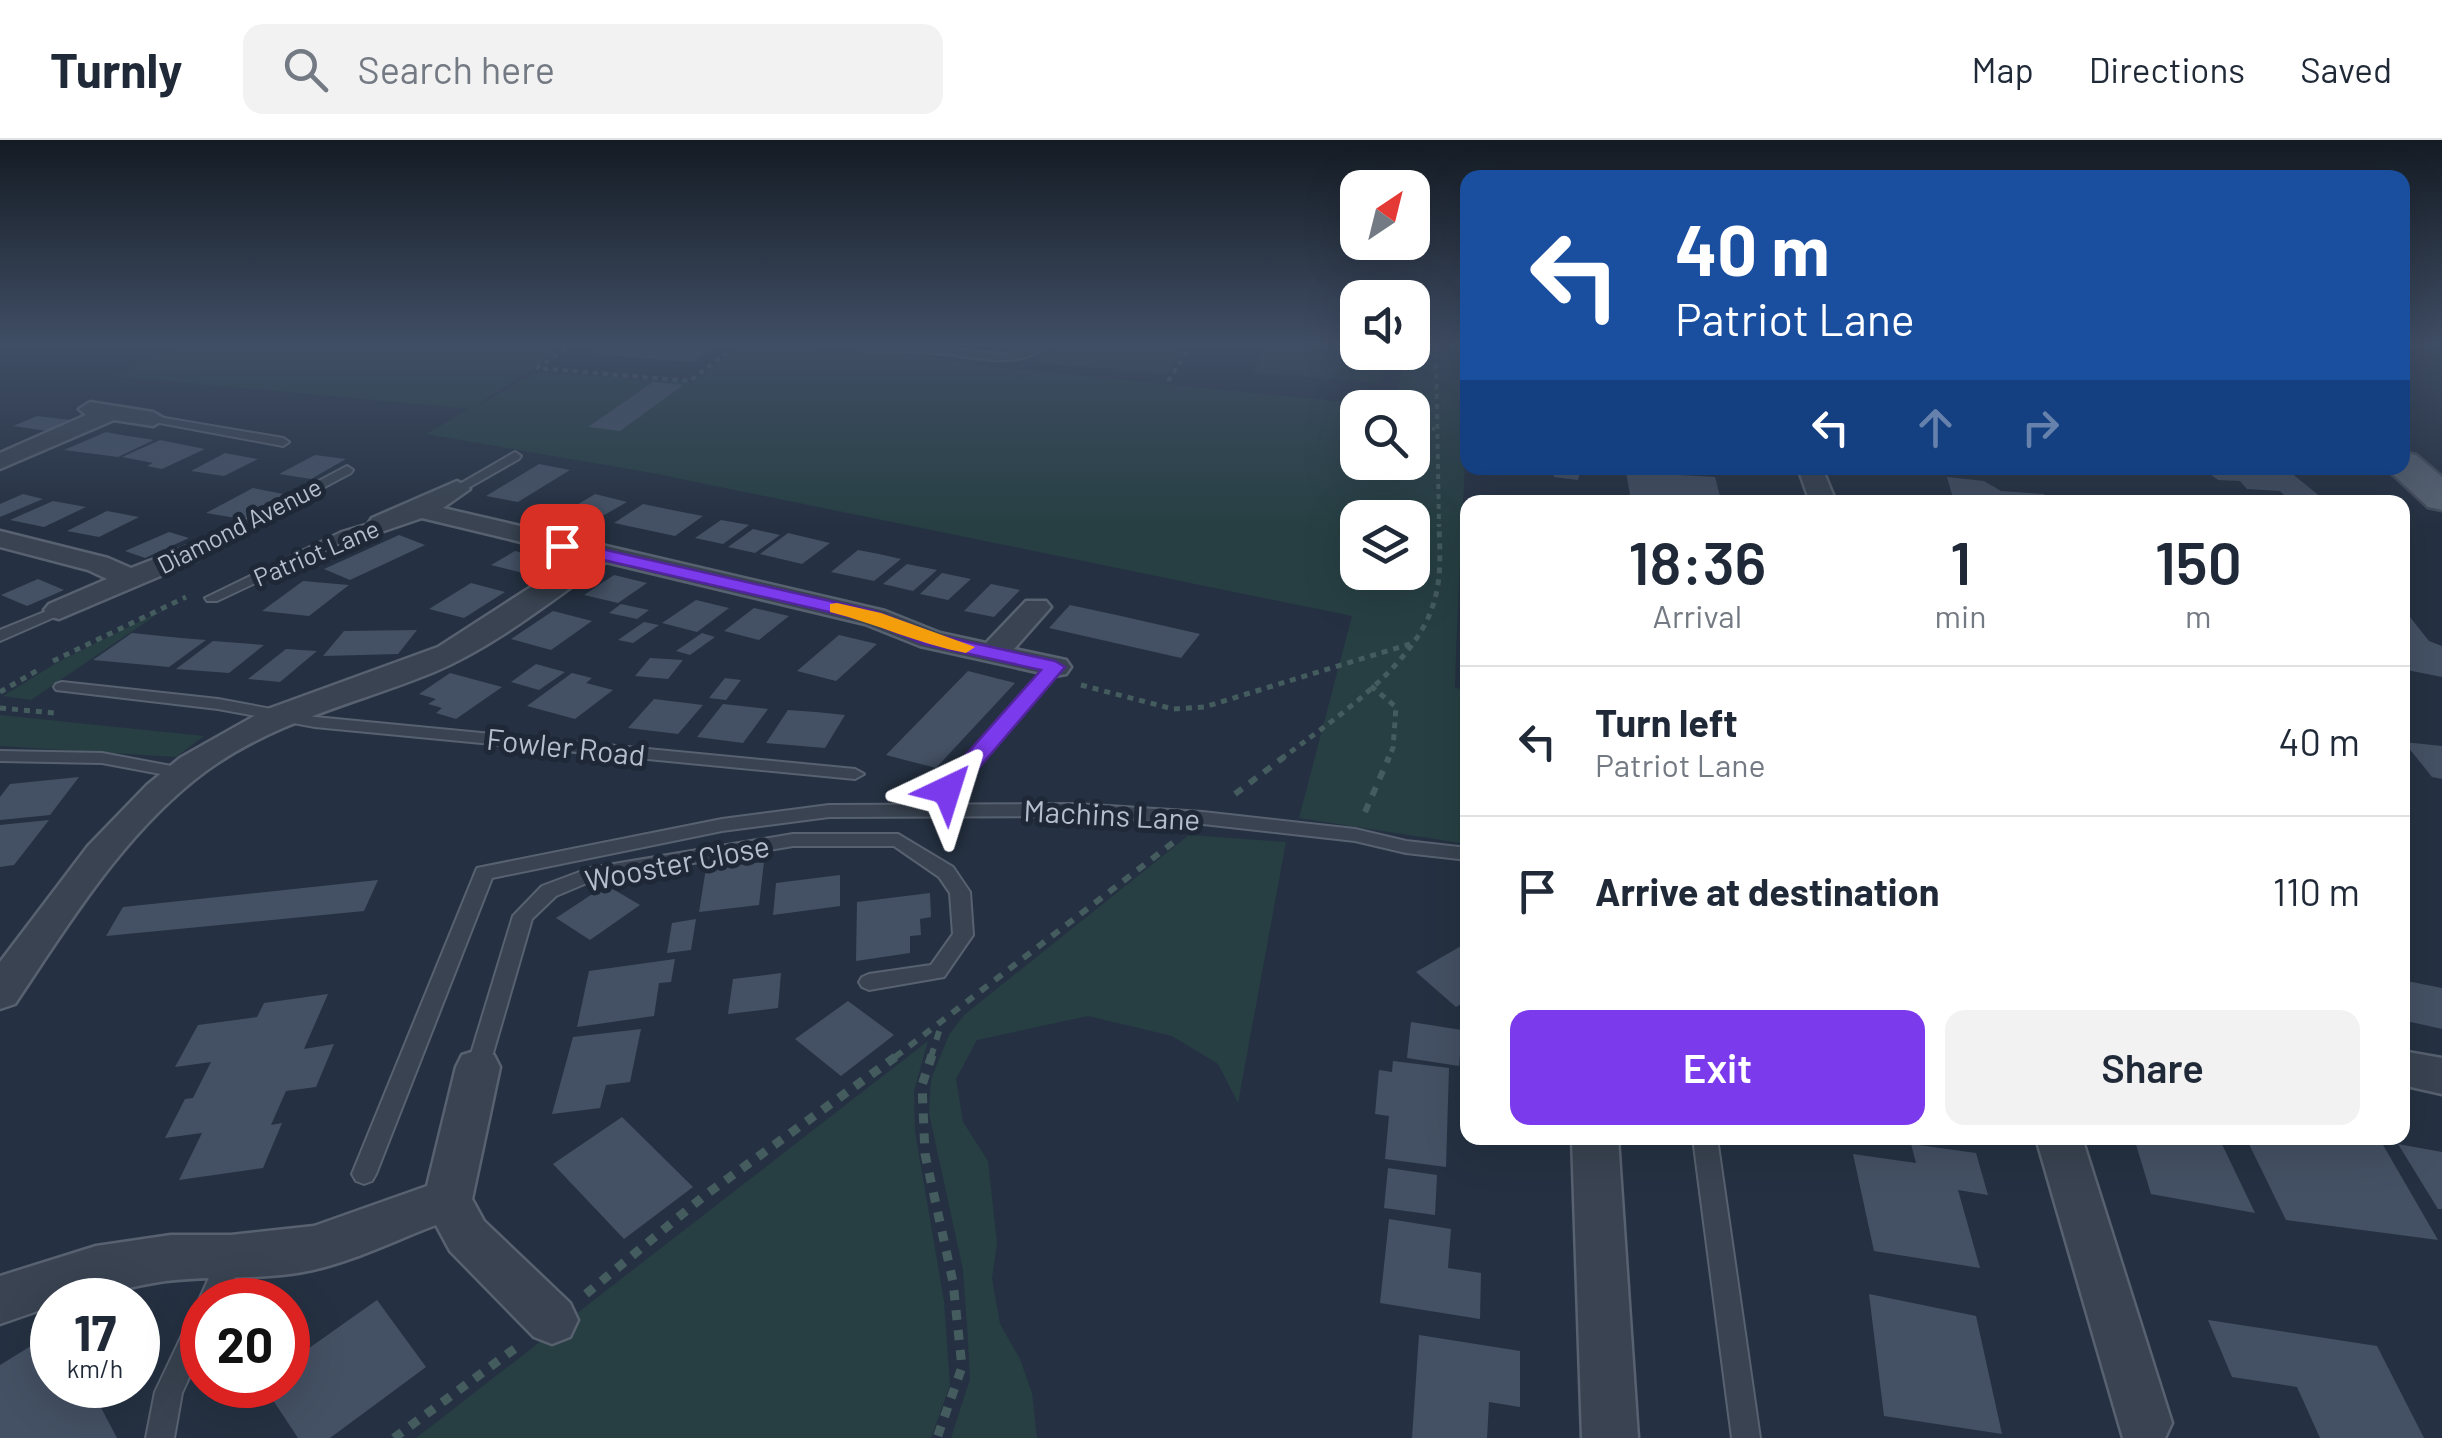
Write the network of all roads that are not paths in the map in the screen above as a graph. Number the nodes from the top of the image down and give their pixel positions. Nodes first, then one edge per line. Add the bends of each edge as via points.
1 (72, 407) dead end
2 (110, 412) junction
3 (153, 419) joint
4 (283, 442) dead end
5 (515, 456) dead end
6 (0, 462) edge
7 (347, 470) dead end
8 (2410, 470) edge
9 (457, 488) joint
10 (2442, 498) edge
11 (420, 510) junction
12 (381, 524) joint
13 (0, 539) edge
14 (188, 554) joint
15 (600, 554) junction
16 (131, 579) junction
17 (212, 598) dead end
18 (1036, 607) dead end
19 (60, 610) joint
20 (0, 636) edge
21 (994, 652) junction
22 (1055, 667) joint
23 (62, 687) dead end
24 (278, 714) junction
25 (0, 756) edge
26 (182, 773) junction
27 (855, 774) dead end
28 (947, 790) dead end
29 (1460, 853) edge
30 (5, 980) edge
31 (869, 982) dead end
32 (478, 1067) joint
33 (2410, 1070) edge
34 (2442, 1076) edge
35 (1595, 1145) edge
36 (1706, 1145) edge
37 (2061, 1145) edge
38 (364, 1174) dead end
39 (448, 1200) junction
40 (220, 1278) edge
41 (225, 1278) edge
42 (0, 1300) edge
43 (552, 1320) dead end
44 (180, 1370) edge
45 (2144, 1424) dead end
46 (160, 1438) edge
47 (1610, 1438) edge
48 (1746, 1438) edge

1 - 2 street
2 - 3 street
2 - 6 street
3 - 4 lane
5 - 9 lane, Patriot Lane
7 - 14 lane, Diamond Avenue
8 - 10 main road
9 - 11 street, Patriot Lane
11 - 12 street, Patriot Lane
11 - 15 street
12 - 17 lane, Patriot Lane
13 - 16 street, Diamond Avenue
14 - 16 street, Diamond Avenue
15 - 21 street
15 - 24 street, Fowler Road via 430,662
16 - 19 street, Diamond Avenue
18 - 21 street
19 - 20 lane, Diamond Avenue
21 - 22 street
22 - 28 lane
23 - 24 lane, Fowler Road
24 - 26 street, Fowler Road
24 - 27 lane, Fowler Road
25 - 26 lane via 102,758
26 - 30 street, Fowler Road via 91,864
29 - 38 lane, Machins Lane via 1203,818 1076,810 829,811 722,825 484,873
31 - 32 lane, Wooster Close via 937,972 962,935 960,892 946,872 898,840 793,840 590,874 549,892 523,916
32 - 39 street, Wooster Close
33 - 34 street
35 - 47 street
36 - 48 lane
37 - 45 street
39 - 41 street
39 - 43 street via 466,1236
40 - 42 street via 172,1258 96,1269
44 - 46 lane

